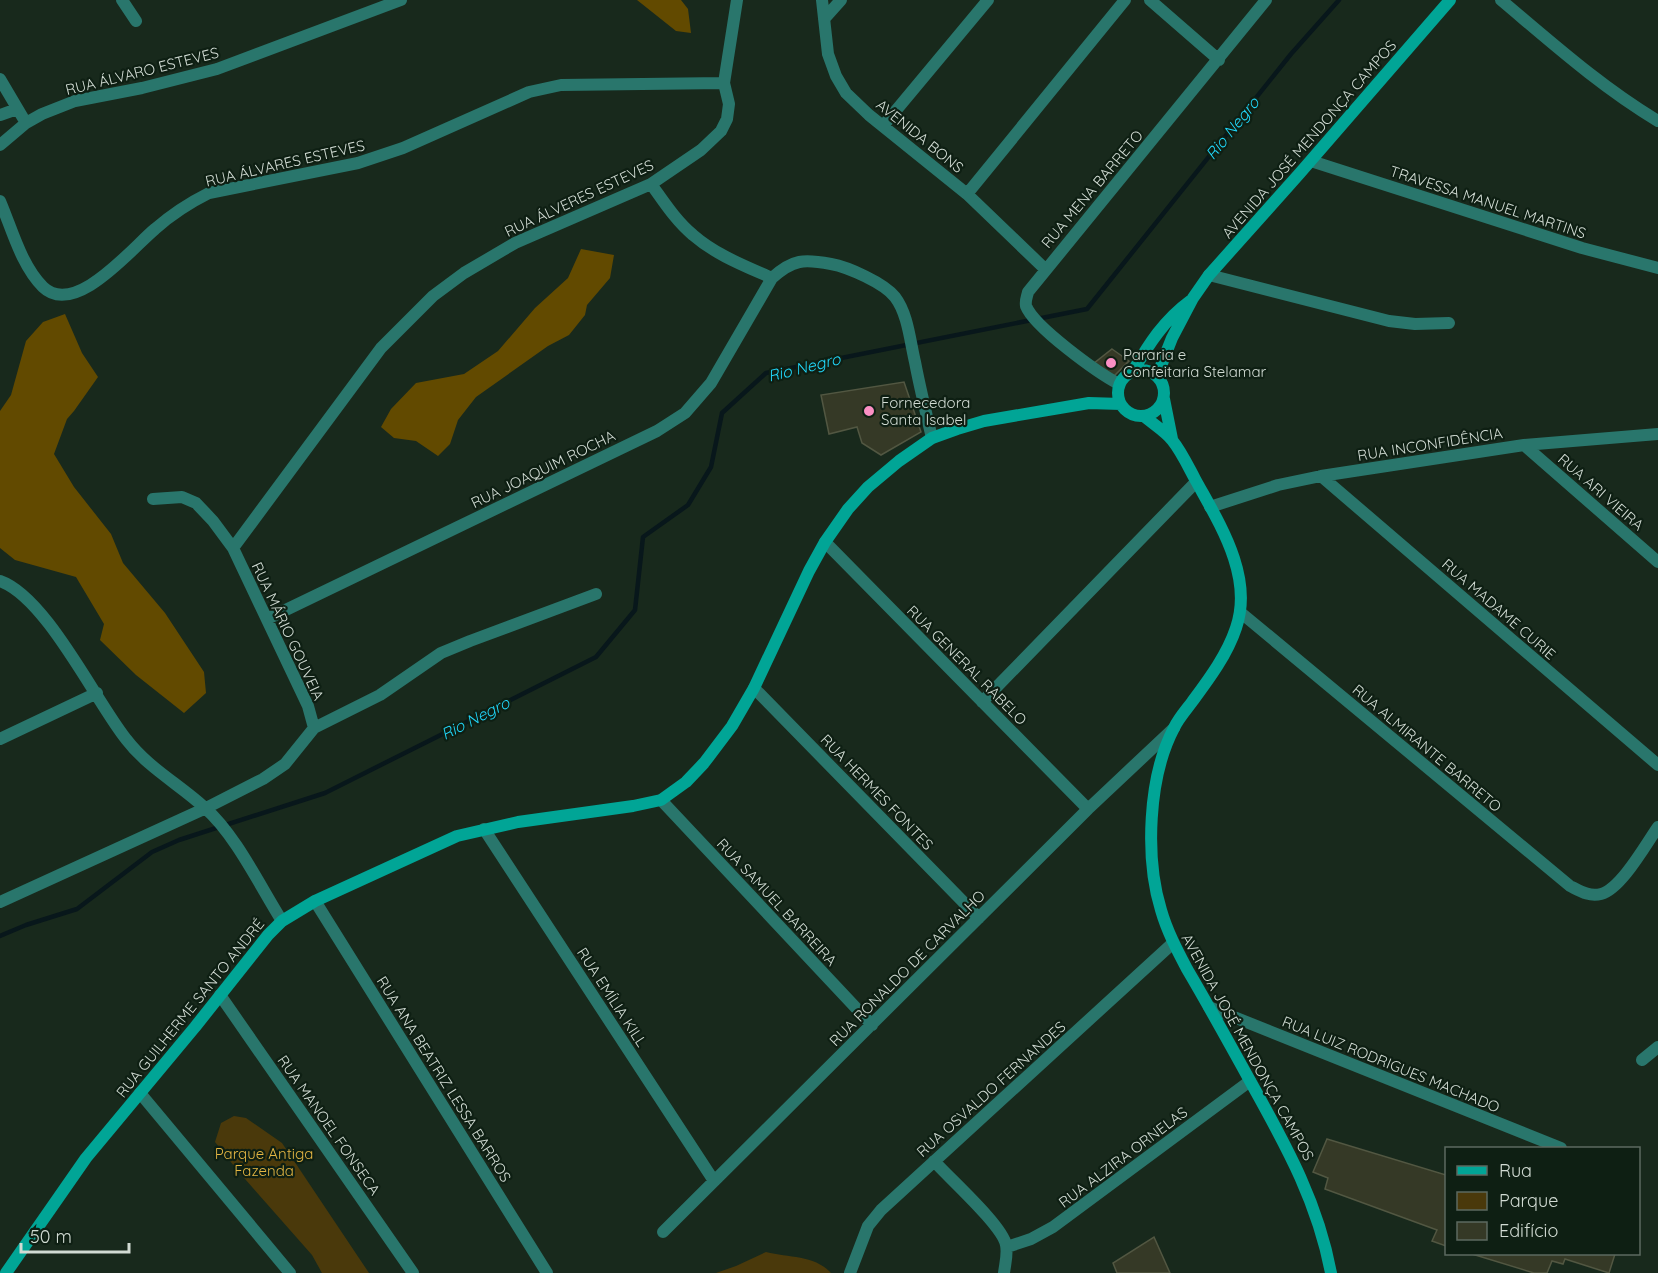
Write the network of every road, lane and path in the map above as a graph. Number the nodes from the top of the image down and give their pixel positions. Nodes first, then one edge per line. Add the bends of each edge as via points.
1 (122, 0) edge
2 (401, 0) edge
3 (738, 0) edge
4 (822, 0) edge
5 (841, 0) edge
6 (988, 0) edge
7 (1125, 0) edge
8 (1150, 0) edge
9 (1266, 0) edge
10 (1450, 0) edge
11 (1501, 0) edge
12 (825, 19) junction
13 (136, 21) dead end
14 (1219, 60) junction
15 (0, 79) edge
16 (724, 83) junction
17 (17, 109) junction
18 (0, 115) edge
19 (1658, 121) edge
20 (26, 123) junction
21 (883, 126) junction
22 (0, 146) edge
23 (1311, 161) junction
24 (651, 184) junction
25 (967, 194) junction
26 (0, 201) edge
27 (1658, 268) edge
28 (1046, 269) junction
29 (1209, 275) junction
30 (772, 278) junction
31 (1193, 298) junction
32 (1449, 323) dead end
33 (1133, 371) junction
34 (1157, 376) junction
35 (1119, 386) junction
36 (1164, 399) junction
37 (1089, 403) junction
38 (1121, 405) junction
39 (1144, 416) junction
40 (1658, 434) edge
41 (932, 438) junction
42 (1172, 439) junction
43 (1524, 445) junction
44 (1321, 476) junction
45 (1196, 482) junction
46 (153, 499) dead end
47 (1210, 507) junction
48 (825, 542) junction
49 (233, 548) junction
50 (1658, 562) edge
51 (0, 581) edge
52 (596, 594) dead end
53 (1240, 612) junction
54 (267, 619) junction
55 (754, 688) junction
56 (97, 693) junction
57 (982, 702) junction
58 (314, 728) junction
59 (1174, 728) junction
60 (0, 739) edge
61 (1658, 765) edge
62 (661, 800) junction
63 (206, 808) junction
64 (1088, 809) junction
65 (1658, 827) edge
66 (484, 829) junction
67 (315, 901) junction
68 (0, 902) edge
69 (979, 918) junction
70 (282, 921) junction
71 (1173, 943) junction
72 (220, 995) junction
73 (1209, 1007) junction
74 (872, 1025) junction
75 (1658, 1047) edge
76 (1642, 1060) dead end
77 (1250, 1081) junction
78 (140, 1093) junction
79 (1556, 1147) edge
80 (934, 1161) junction
81 (714, 1182) junction
82 (663, 1232) dead end
83 (1007, 1247) junction
84 (11, 1271) edge
85 (290, 1273) edge
86 (413, 1273) edge
87 (547, 1273) edge
88 (850, 1273) edge
89 (1004, 1273) edge
90 (1331, 1273) edge

1 - 13 street
2 - 20 street, RUA ÁLVARO ESTEVES via 217,69 75,101
3 - 16 street, RUA ÁLVERES ESTEVES
4 - 12 street, AVENIDA BONS
5 - 12 street
6 - 21 street
7 - 25 street
8 - 14 street
9 - 14 street, RUA MENA BARRETO
10 - 23 main road, AVENIDA JOSÉ MENDONÇA CAMPOS
11 - 19 street via 1583,68
12 - 21 street, AVENIDA BONS via 828,54 836,76 846,93
14 - 28 street, RUA MENA BARRETO
15 - 17 street
16 - 24 street, RUA ÁLVERES ESTEVES via 729,104 721,131 701,150
16 - 26 street, RUA ÁLVARES ESTEVES via 561,85 529,92 403,148 358,163 209,193 157,227 96,282 75,294 59,295 45,289 28,269
17 - 18 street
17 - 20 street
20 - 22 street, RUA ÁLVARO ESTEVES
21 - 25 street, AVENIDA BONS
23 - 27 street, TRAVESSA MANUEL MARTINS via 1582,248
23 - 29 main road, AVENIDA JOSÉ MENDONÇA CAMPOS
24 - 30 street via 693,235 717,252
24 - 49 street, RUA ÁLVERES ESTEVES via 515,243 433,296 381,348
25 - 28 street, AVENIDA BONS
28 - 35 street, RUA MENA BARRETO via 1025,300 1031,314 1077,357
29 - 31 main road, AVENIDA JOSÉ MENDONÇA CAMPOS
29 - 32 street via 1389,321
30 - 41 street via 781,270 808,260 839,265 884,286 895,296 908,330
30 - 54 street, RUA JOAQUIM ROCHA via 711,383 686,413 657,431
31 - 33 main road, AVENIDA JOSÉ MENDONÇA CAMPOS via 1158,332
31 - 34 main road, AVENIDA JOSÉ MENDONÇA CAMPOS
33 - 34 main road via 1150,371
33 - 35 main road
34 - 36 main road via 1164,387
35 - 37 main road, RUA GUILHERME SANTO ANDRÉ
35 - 38 main road
36 - 39 main road via 1153,413
36 - 42 main road, AVENIDA JOSÉ MENDONÇA CAMPOS
37 - 38 main road, RUA GUILHERME SANTO ANDRÉ
37 - 41 main road, RUA GUILHERME SANTO ANDRÉ via 984,421
38 - 39 main road via 1135,416
39 - 42 main road, AVENIDA JOSÉ MENDONÇA CAMPOS
40 - 43 street, RUA INCONFIDÊNCIA
41 - 48 main road, RUA GUILHERME SANTO ANDRÉ via 868,487
42 - 45 main road, AVENIDA JOSÉ MENDONÇA CAMPOS
43 - 44 street, RUA INCONFIDÊNCIA
43 - 50 street, RUA ARI VIEIRA
44 - 47 street, RUA INCONFIDÊNCIA
44 - 61 street, RUA MADAME CURIE
45 - 47 main road, AVENIDA JOSÉ MENDONÇA CAMPOS
45 - 57 street
46 - 49 street, RUA MÁRIO GOUVEIA via 182,497 196,503
47 - 53 main road, AVENIDA JOSÉ MENDONÇA CAMPOS via 1239,572
48 - 55 main road, RUA GUILHERME SANTO ANDRÉ
48 - 57 street, RUA GENERAL RABELO
49 - 54 street, RUA MÁRIO GOUVEIA
51 - 56 street via 12,585 28,599
52 - 58 street via 441,653 380,695
53 - 59 main road, AVENIDA JOSÉ MENDONÇA CAMPOS via 1223,656
53 - 65 street, RUA ALMIRANTE BARRETO via 1570,886 1586,894 1601,894 1615,887
54 - 58 street, RUA MÁRIO GOUVEIA via 308,706
55 - 62 main road, RUA GUILHERME SANTO ANDRÉ via 704,763
55 - 69 street, RUA HERMES FONTES
56 - 60 street
56 - 63 street via 127,741 169,781
57 - 64 street, RUA GENERAL RABELO
58 - 63 street via 285,764
59 - 64 street, RUA RONALDO DE CARVALHO
59 - 71 main road, AVENIDA JOSÉ MENDONÇA CAMPOS via 1161,760 1151,844 1161,910
62 - 66 main road, RUA GUILHERME SANTO ANDRÉ
62 - 74 street, RUA SAMUEL BARREIRA
63 - 68 street
63 - 70 street via 234,843
64 - 69 street, RUA RONALDO DE CARVALHO
66 - 67 main road, RUA GUILHERME SANTO ANDRÉ via 457,836
66 - 81 street, RUA EMÍLIA KILL
67 - 70 main road, RUA GUILHERME SANTO ANDRÉ
67 - 87 street, RUA ANA BEATRIZ LESSA BARROS
69 - 74 street, RUA RONALDO DE CARVALHO
70 - 72 main road, RUA GUILHERME SANTO ANDRÉ
71 - 73 main road, AVENIDA JOSÉ MENDONÇA CAMPOS
71 - 80 street, RUA OSVALDO FERNANDES
72 - 78 main road, RUA GUILHERME SANTO ANDRÉ
72 - 86 street, RUA MANOEL FONSECA
73 - 77 main road, AVENIDA JOSÉ MENDONÇA CAMPOS
73 - 79 street, RUA LUIZ RODRIGUES MACHADO
74 - 81 street, RUA RONALDO DE CARVALHO
75 - 76 street
77 - 83 street, RUA ALZIRA ORNELAS via 1053,1227
77 - 90 main road, AVENIDA JOSÉ MENDONÇA CAMPOS via 1293,1157 1313,1204
78 - 84 main road, RUA GUILHERME SANTO ANDRÉ via 86,1158
78 - 85 street
80 - 83 street via 994,1224
80 - 88 street, RUA OSVALDO FERNANDES via 868,1226
81 - 82 street, RUA RONALDO DE CARVALHO
83 - 89 street

